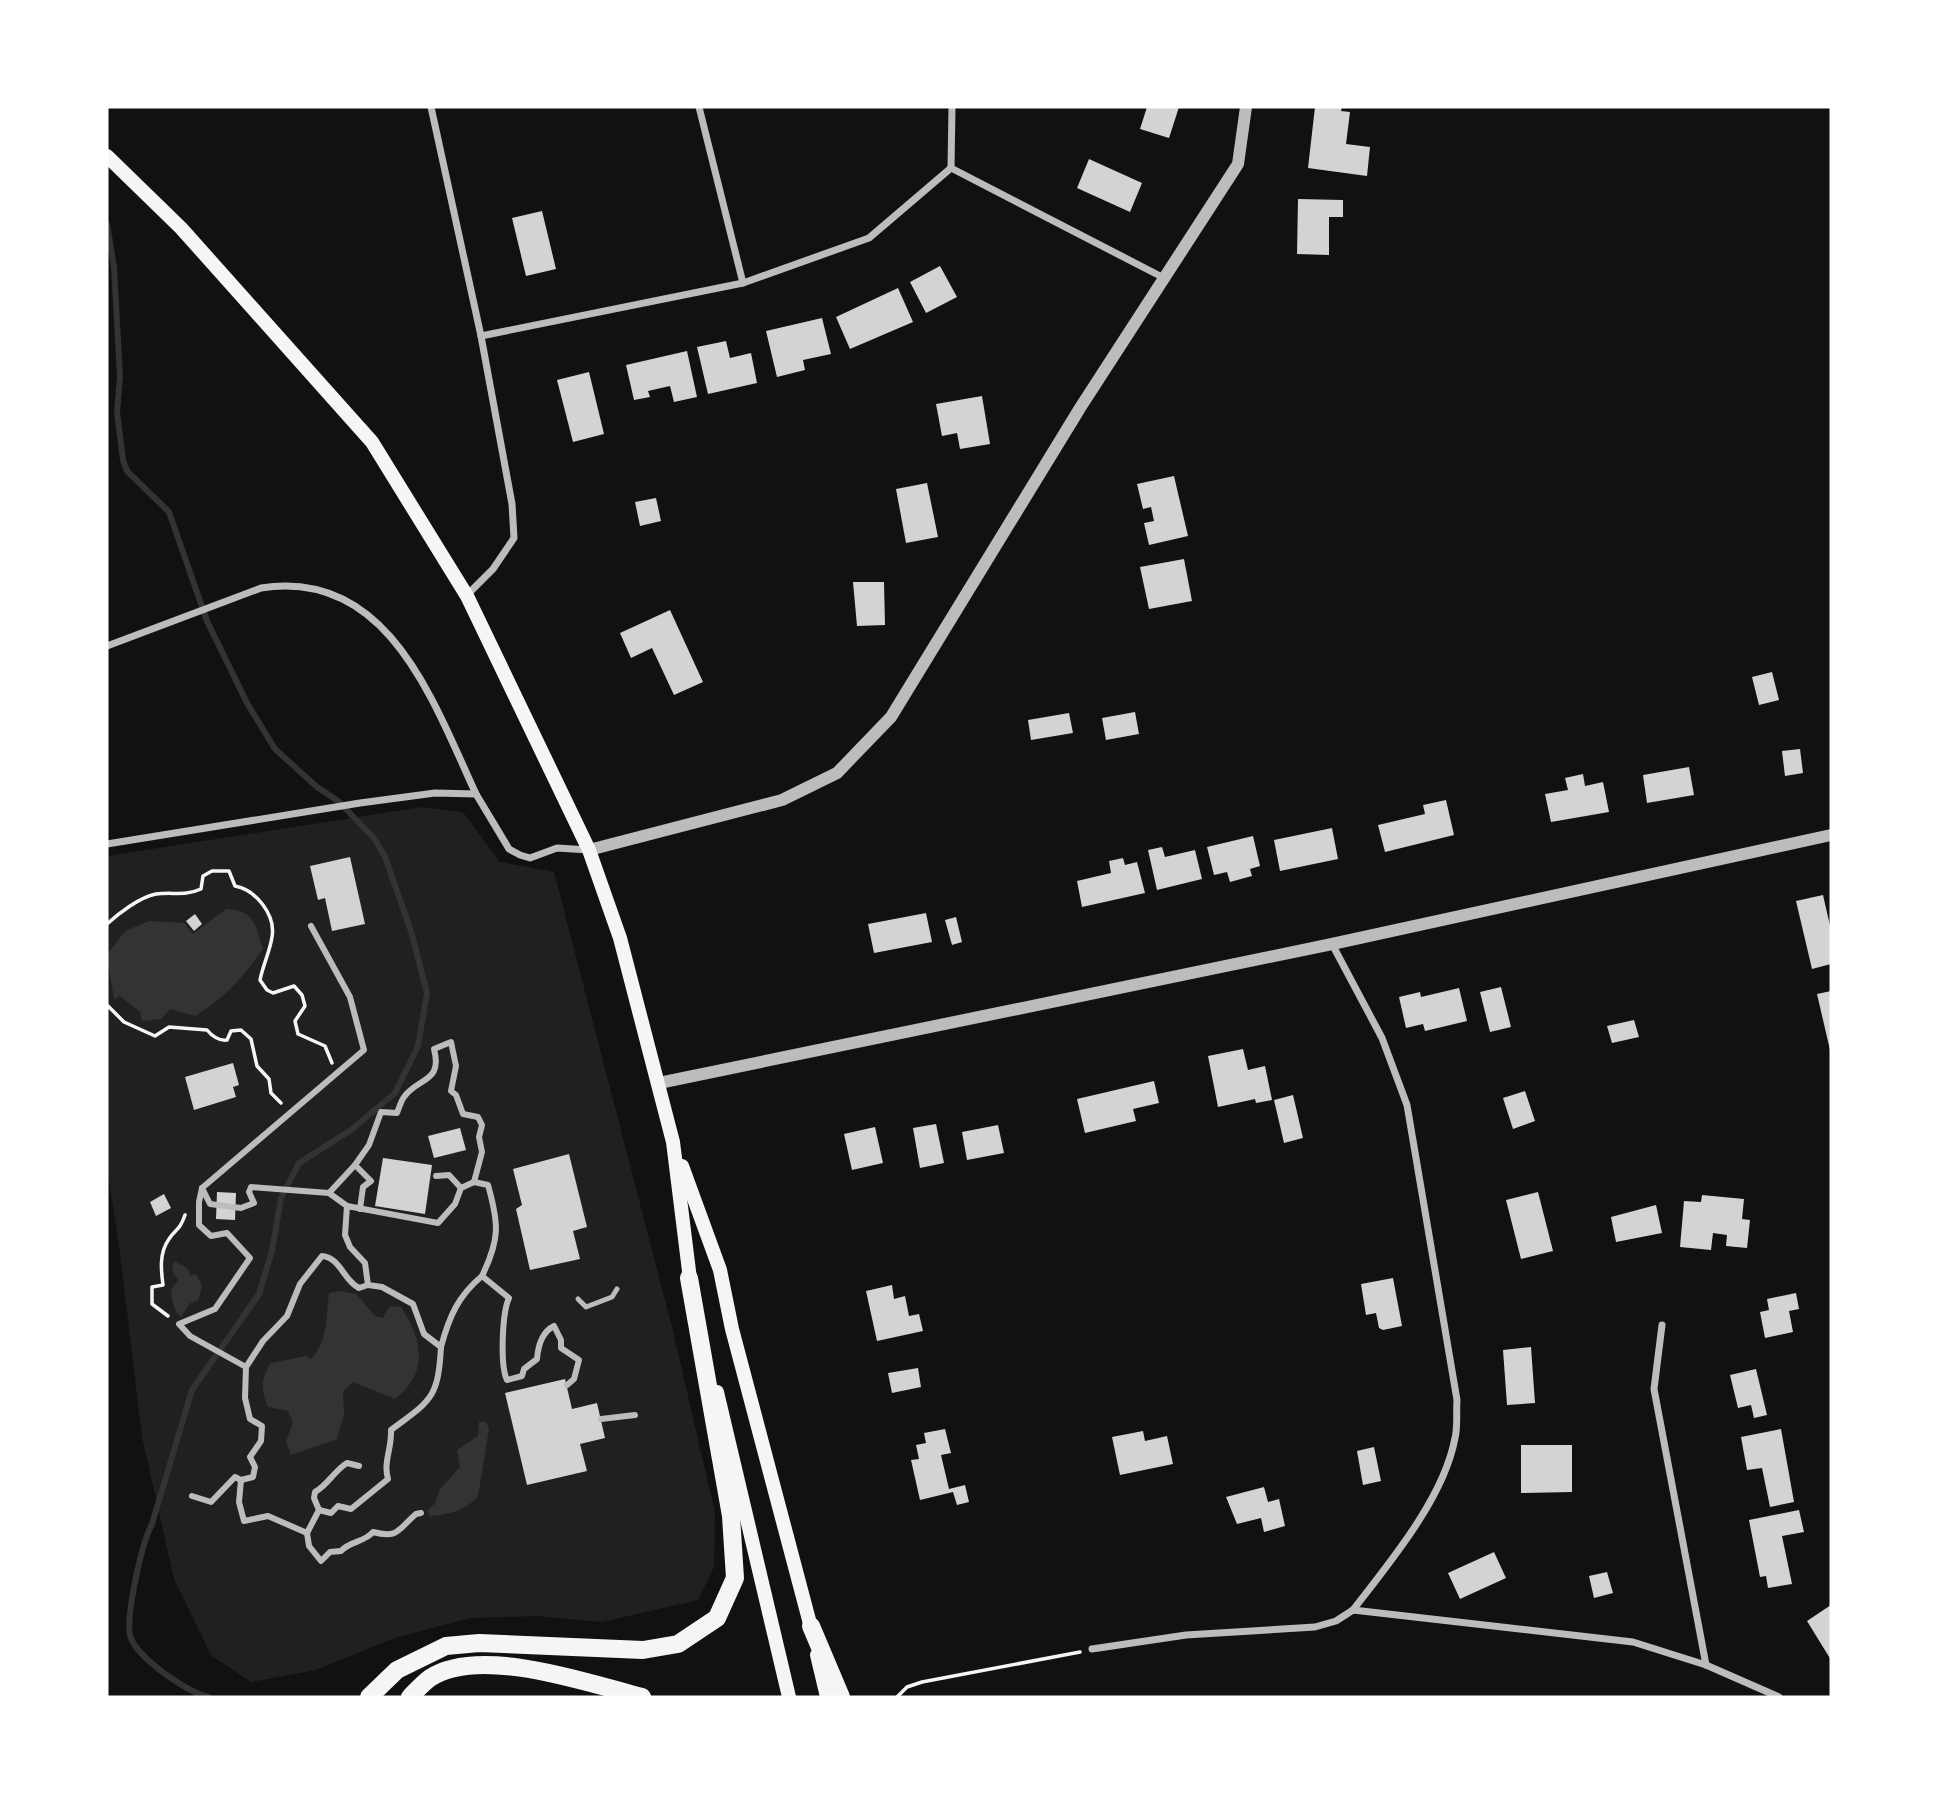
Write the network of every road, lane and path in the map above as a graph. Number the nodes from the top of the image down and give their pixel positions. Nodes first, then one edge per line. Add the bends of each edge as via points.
1 (431, 107) edge
2 (699, 107) edge
3 (952, 107) edge
4 (1246, 107) edge
5 (107, 156) edge
6 (951, 168) junction
7 (1164, 278) junction
8 (743, 283) junction
9 (481, 336) junction
10 (467, 596) junction
11 (107, 646) edge
12 (477, 794) junction
13 (1831, 835) edge
14 (107, 844) edge
15 (589, 850) junction
16 (107, 923) edge
17 (311, 926) dead end
18 (1332, 944) junction
19 (107, 1006) edge
20 (338, 1074) junction
21 (659, 1083) junction
22 (292, 1115) junction
23 (673, 1142) junction
24 (355, 1166) junction
25 (436, 1176) dead end
26 (474, 1182) junction
27 (202, 1188) junction
28 (461, 1188) junction
29 (329, 1193) junction
30 (199, 1202) junction
31 (347, 1206) junction
32 (360, 1209) junction
33 (482, 1276) junction
34 (689, 1278) junction
35 (368, 1285) junction
36 (617, 1289) dead end
37 (578, 1299) dead end
38 (179, 1324) junction
39 (1662, 1325) dead end
40 (441, 1347) junction
41 (246, 1367) junction
42 (567, 1385) dead end
43 (635, 1415) dead end
44 (601, 1419) dead end
45 (359, 1466) dead end
46 (241, 1480) junction
47 (192, 1496) dead end
48 (320, 1510) junction
49 (421, 1513) dead end
50 (307, 1533) junction
51 (1353, 1610) junction
52 (811, 1626) junction
53 (1092, 1649) joint
54 (1706, 1665) junction
55 (369, 1697) edge
56 (410, 1697) edge
57 (642, 1697) edge
58 (789, 1697) edge
59 (827, 1697) edge
60 (841, 1697) edge
61 (897, 1697) edge
62 (1779, 1697) edge

1 - 9 street
2 - 8 street
3 - 6 street
4 - 7 street via 1238,164
5 - 10 main road via 181,228 372,442
6 - 7 street
6 - 8 street via 869,238
7 - 15 street via 891,717 837,773 782,800
8 - 9 street
9 - 10 street via 512,503 514,538
10 - 15 main road
11 - 12 street via 231,596 286,584 313,586 347,598 400,648
12 - 14 street via 435,793 360,803
12 - 15 street via 509,849 520,855 530,858 557,848
13 - 18 street
15 - 21 main road via 620,938
16 - 20 path via 156,894 197,891 203,876 229,871 235,886 252,892 272,922 273,936 260,981 273,993 294,986 302,995 305,1006 295,1021 298,1034 325,1046
17 - 20 street via 346,986 363,1037 364,1050
18 - 21 street
18 - 51 street via 1382,1038 1407,1105 1457,1400 1455,1438 1443,1478
19 - 22 path via 124,1022 155,1036 169,1027 207,1030 222,1041 228,1040 231,1031 241,1030 251,1039 257,1066 269,1079 271,1093
20 - 22 street
21 - 23 main road
22 - 27 street
23 - 34 main road
23 - 52 main road via 720,1270
24 - 26 street via 369,1145 381,1112 397,1112 405,1095 435,1070 434,1049 451,1042 456,1066 451,1091 463,1114 478,1118 482,1125 482,1152
24 - 29 street
24 - 32 street via 371,1181 363,1187
25 - 28 street via 449,1175
26 - 28 street
26 - 33 street via 488,1185 498,1222 494,1252
27 - 29 street via 210,1204 240,1208 254,1203 251,1187
27 - 30 street
28 - 32 street via 455,1204 438,1223
29 - 31 street
30 - 38 path via 186,1212 179,1231 169,1238 160,1262 163,1285 152,1287 152,1304
30 - 38 street via 200,1225 211,1236 227,1233 250,1258 215,1309
31 - 32 street
31 - 35 street via 345,1235 365,1263
33 - 40 street via 458,1299
33 - 42 street via 509,1298 504,1308 502,1370 507,1380 522,1376 537,1359 541,1340 554,1326 561,1348 579,1360 574,1379
34 - 55 main road via 731,1516 735,1578 717,1618 678,1644 643,1650 479,1643 446,1646 397,1670
34 - 58 main road
35 - 40 street via 382,1287 412,1304 424,1334
35 - 41 street via 359,1288 350,1283 337,1263 322,1256 300,1284 288,1316
36 - 37 lane via 612,1297 586,1307
38 - 41 street via 190,1336
39 - 54 street via 1654,1389
40 - 48 street via 440,1378 433,1395 417,1413 391,1430 392,1445 384,1468 388,1479 351,1509
41 - 46 street via 250,1419 262,1426 261,1441 250,1457 253,1477
43 - 44 street
45 - 48 street via 348,1463 316,1492
46 - 47 street via 235,1477 211,1502
46 - 50 street via 239,1502 244,1521 268,1516
48 - 50 street
49 - 50 street via 397,1533 373,1532 321,1561 309,1546
51 - 53 street via 1315,1627 1186,1635
51 - 54 street via 1633,1642
52 - 59 main road
52 - 60 main road
53 - 61 path via 922,1682
54 - 62 street
56 - 57 main road via 430,1677 471,1664 540,1670

